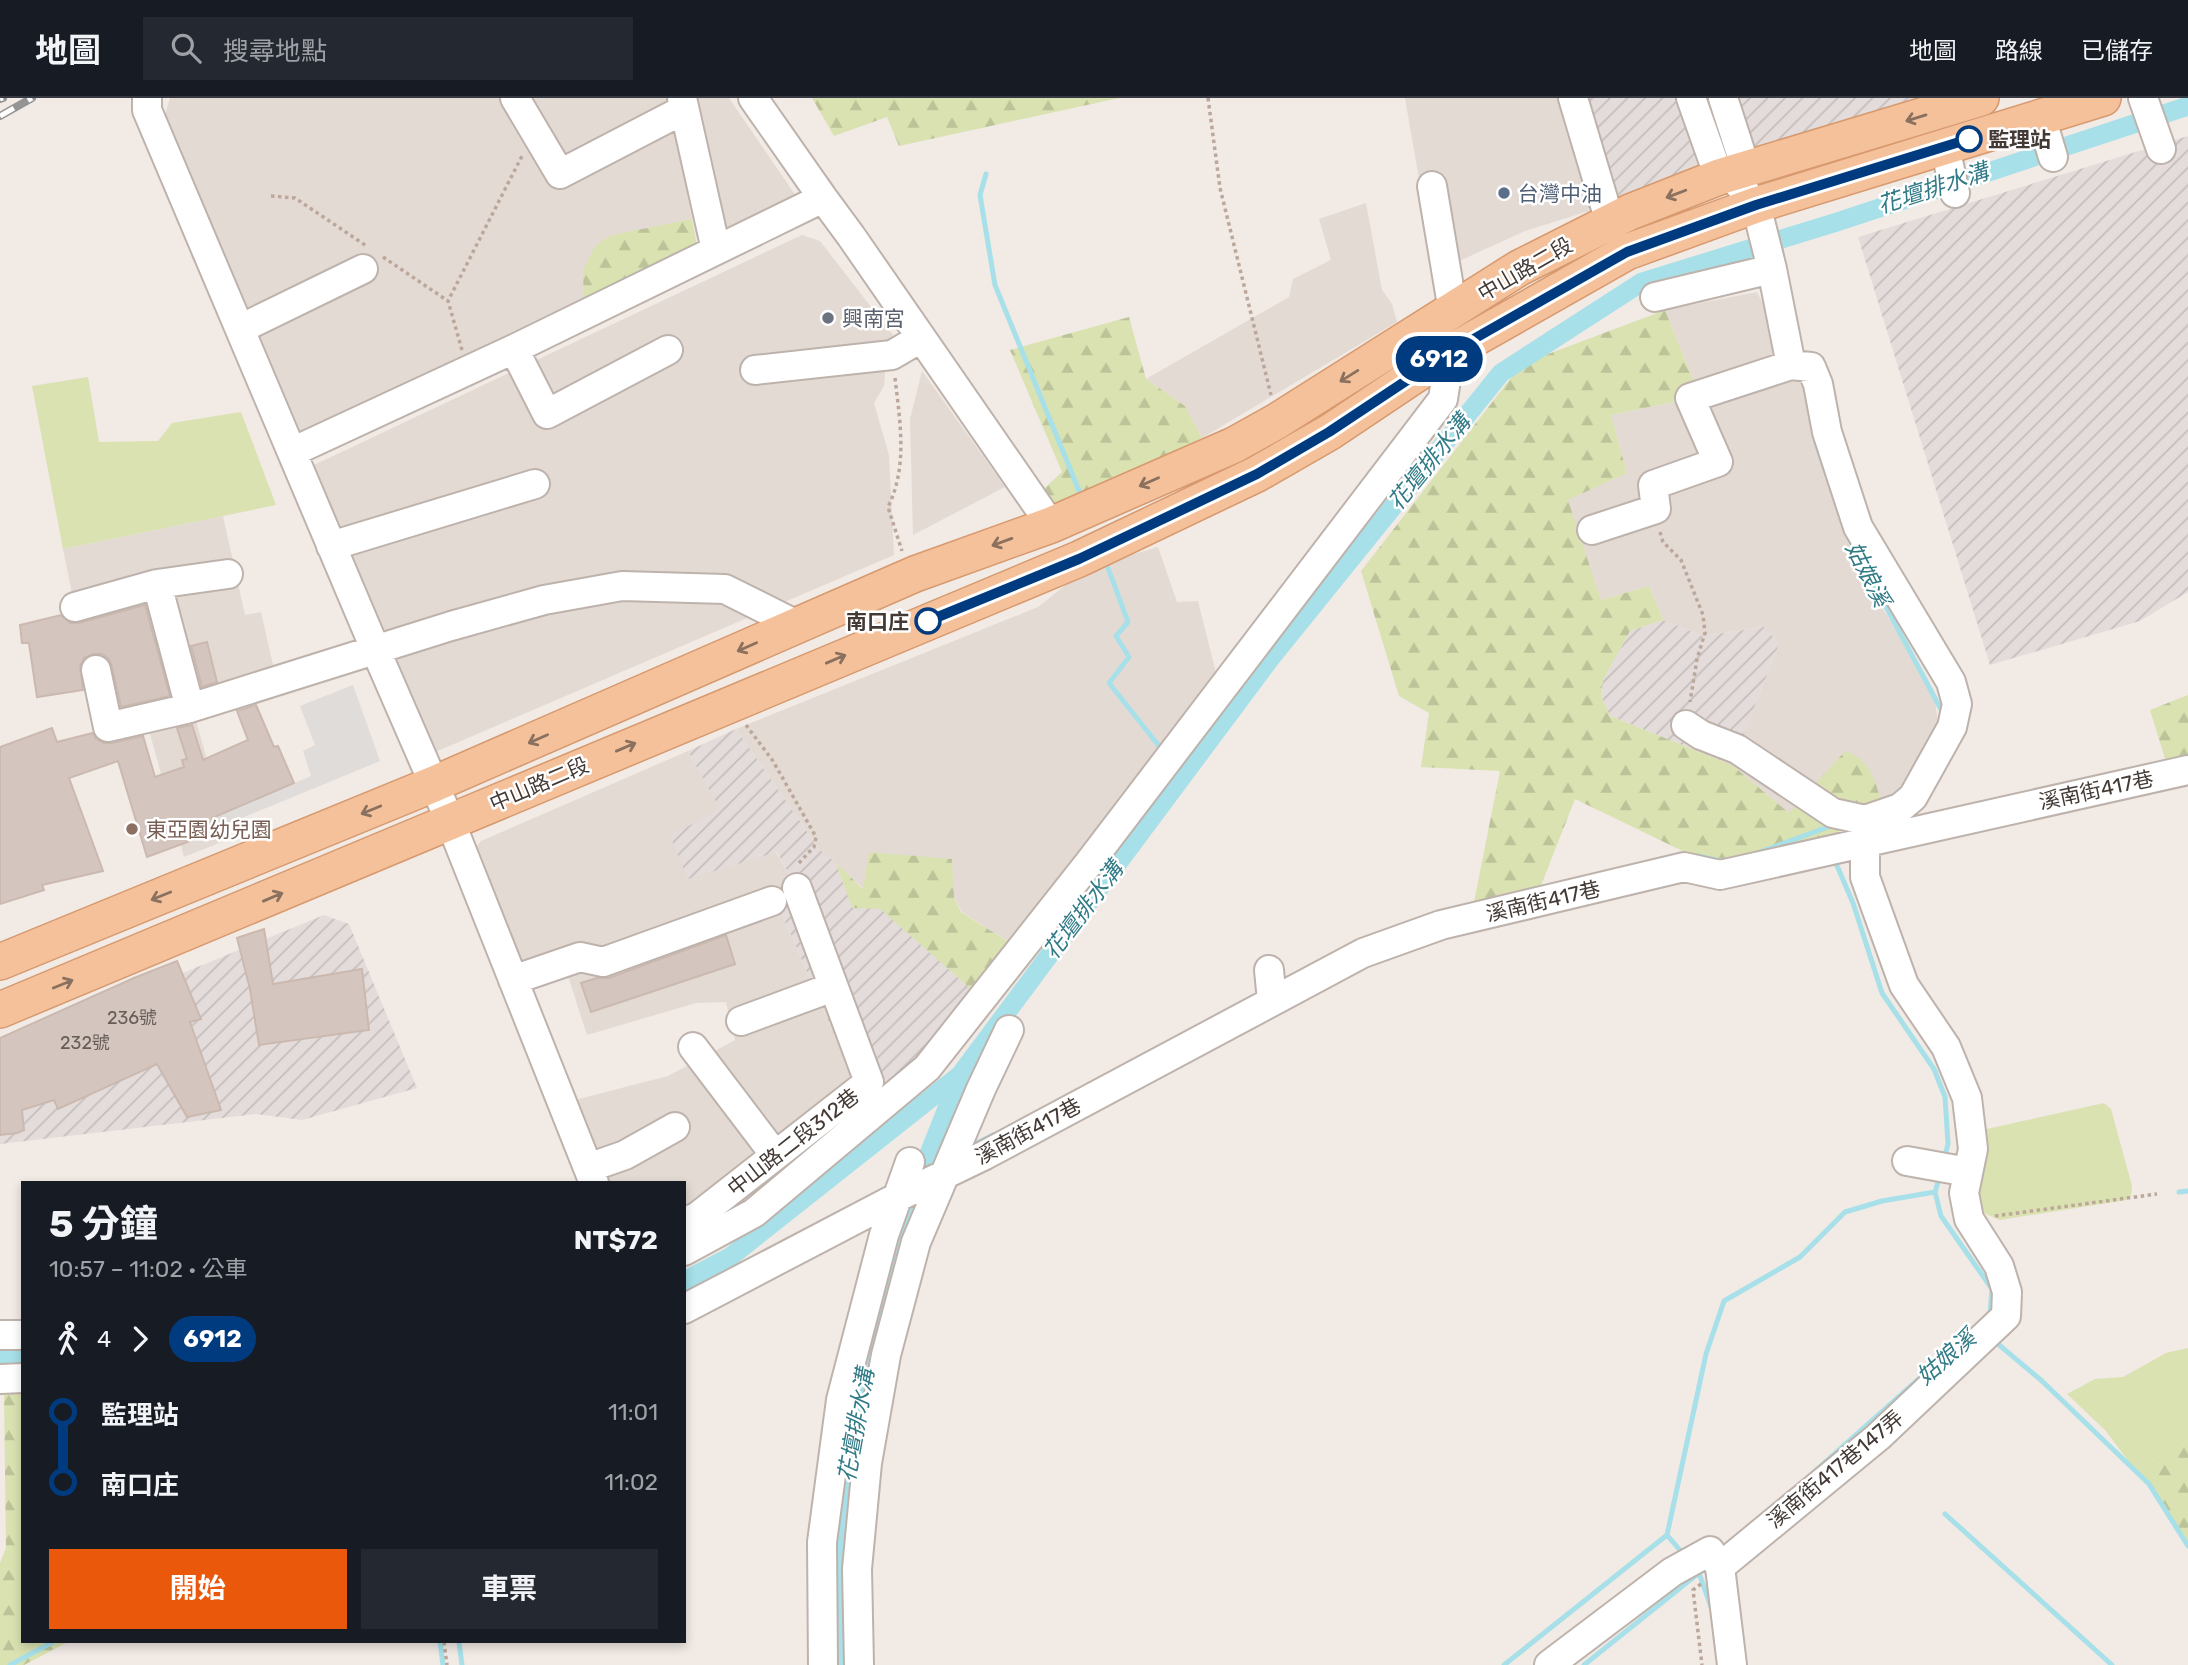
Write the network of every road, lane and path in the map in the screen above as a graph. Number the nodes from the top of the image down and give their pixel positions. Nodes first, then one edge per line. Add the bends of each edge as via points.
1 (148, 98) edge
2 (515, 98) edge
3 (753, 98) edge
4 (1209, 98) edge
5 (1573, 98) edge
6 (1691, 98) edge
7 (1723, 98) edge
8 (1981, 98) edge
9 (2103, 98) edge
10 (2143, 98) edge
11 (682, 104) edge
12 (2041, 117) junction
13 (1945, 147) junction
14 (525, 149) dead end
15 (2161, 149) dead end
16 (2053, 157) dead end
17 (1732, 173) junction
18 (1432, 186) dead end
19 (1955, 193) dead end
20 (271, 196) dead end
21 (823, 198) junction
22 (1759, 218) junction
23 (1610, 222) junction
24 (716, 250) junction
25 (372, 258) junction
26 (1772, 269) junction
27 (1655, 297) dead end
28 (448, 301) junction
29 (1453, 311) junction
30 (240, 329) junction
31 (921, 338) junction
32 (514, 349) junction
33 (668, 350) dead end
34 (892, 355) junction
35 (1442, 357) junction
36 (1791, 365) junction
37 (468, 370) junction
38 (755, 370) dead end
39 (1277, 421) junction
40 (292, 452) junction
41 (535, 484) dead end
42 (1656, 509) junction
43 (1059, 522) junction
44 (1592, 530) dead end
45 (331, 545) junction
46 (228, 574) dead end
47 (915, 574) junction
48 (157, 584) junction
49 (75, 607) dead end
50 (942, 616) junction
51 (797, 625) junction
52 (376, 651) junction
53 (96, 670) dead end
54 (730, 704) junction
55 (190, 708) junction
56 (1686, 725) joint
57 (2188, 770) edge
58 (442, 803) junction
59 (1866, 831) junction
60 (797, 888) joint
61 (772, 901) dead end
62 (1, 961) edge
63 (1269, 970) dead end
64 (513, 980) junction
65 (834, 987) junction
66 (1272, 1001) junction
67 (0, 1010) edge
68 (741, 1021) dead end
69 (1009, 1030) dead end
70 (693, 1047) dead end
71 (675, 1127) dead end
72 (775, 1155) junction
73 (1908, 1161) dead end
74 (910, 1162) dead end
75 (1968, 1172) junction
76 (944, 1174) junction
77 (591, 1176) edge
78 (2157, 1194) dead end
79 (898, 1197) junction
80 (1969, 1219) junction
81 (686, 1222) edge
82 (686, 1250) edge
83 (686, 1308) edge
84 (0, 1335) edge
85 (21, 1335) edge
86 (21, 1378) edge
87 (0, 1379) edge
88 (1715, 1559) junction
89 (444, 1643) edge
90 (447, 1665) edge
91 (823, 1665) edge
92 (859, 1665) edge
93 (1549, 1665) edge
94 (1732, 1665) edge

1 - 30 street via 147,110
2 - 11 street via 559,174
3 - 21 street
4 - 39 path via 1220,188
5 - 23 street
6 - 17 street
7 - 17 street
8 -> 17 main road, 中山路二段
9 - 12 main road, 中山路二段
10 - 15 street
11 - 24 street
12 - 13 main road, 中山路二段
12 - 16 street
13 - 19 street
13 - 22 main road, 中山路二段
14 - 28 path
17 - 22 street
17 -> 23 main road, 中山路二段
18 - 29 street
20 - 25 path via 295,198
21 - 24 street
21 - 31 street
22 - 26 street
22 - 35 main road, 中山路二段 via 1627,252
23 - 29 main road, 中山路二段 via 1519,268
24 - 32 street
25 - 28 path
25 - 30 street
26 - 27 street
26 - 36 street
28 - 37 path
29 -> 39 main road, 中山路二段
30 - 40 street
31 - 34 street
31 - 43 street
32 - 33 street via 547,414
32 - 37 street
34 - 38 street
34 - 47 path via 901,457 897,490 888,507 904,557
35 - 50 main road, 中山路二段 via 1257,474 1079,559
35 - 82 street via 1447,373 1443,400 1090,863 927,1068 754,1213
36 - 42 street via 1690,398 1718,462 1653,485
36 - 59 street via 1811,367 1857,527 1951,682 1957,704 1952,726 1913,797
37 - 40 street
39 -> 43 main road, 中山路二段
40 - 45 street
41 - 45 street
42 - 44 street
42 - 56 path via 1663,542 1681,560 1703,615 1705,633
43 -> 47 main road, 中山路二段
45 - 52 street
46 - 48 street
47 - 50 main road
47 - 51 main road, 中山路二段
48 - 49 street
48 - 55 street
54 -> 50 main road, 中山路二段
51 - 52 street via 725,589 621,586 544,600
51 -> 58 main road, 中山路二段
52 - 55 street
52 - 58 street
53 - 55 street via 108,727
58 -> 54 main road, 中山路二段
54 - 60 path via 773,761 816,837 814,847 795,868
56 - 59 street via 1737,749
57 - 59 street, 溪南街417巷
58 -> 62 main road, 中山路二段
58 - 64 street
67 -> 58 main road, 中山路二段 via 161,944
59 - 66 street, 溪南街417巷 via 1720,875 1685,867 1441,925 1363,953
59 - 75 street, 溪南街417巷147弄 via 1865,877 1904,985 1946,1047 1967,1098 1973,1149
60 - 65 street, 中山路二段312巷
61 - 64 street via 603,962 580,957
63 - 66 street
64 - 77 street
65 - 68 street
65 - 72 street, 中山路二段312巷 via 869,1082
66 - 76 street, 溪南街417巷
69 - 76 street
70 - 72 street
71 - 77 street
72 - 81 street, 中山路二段312巷
73 - 75 street
74 - 79 street
75 - 80 street, 溪南街417巷147弄 via 1964,1193
76 - 79 street, 溪南街417巷
76 - 92 street via 916,1242 886,1355 867,1464 858,1569
78 - 80 path
79 - 83 street, 溪南街417巷
79 - 91 street via 841,1400 822,1542
80 - 88 street, 溪南街417巷147弄 via 1999,1266 2007,1292 2006,1316 1878,1437
84 - 85 street
86 - 87 street
88 - 93 street via 1672,1572
88 - 94 street
89 - 90 path

